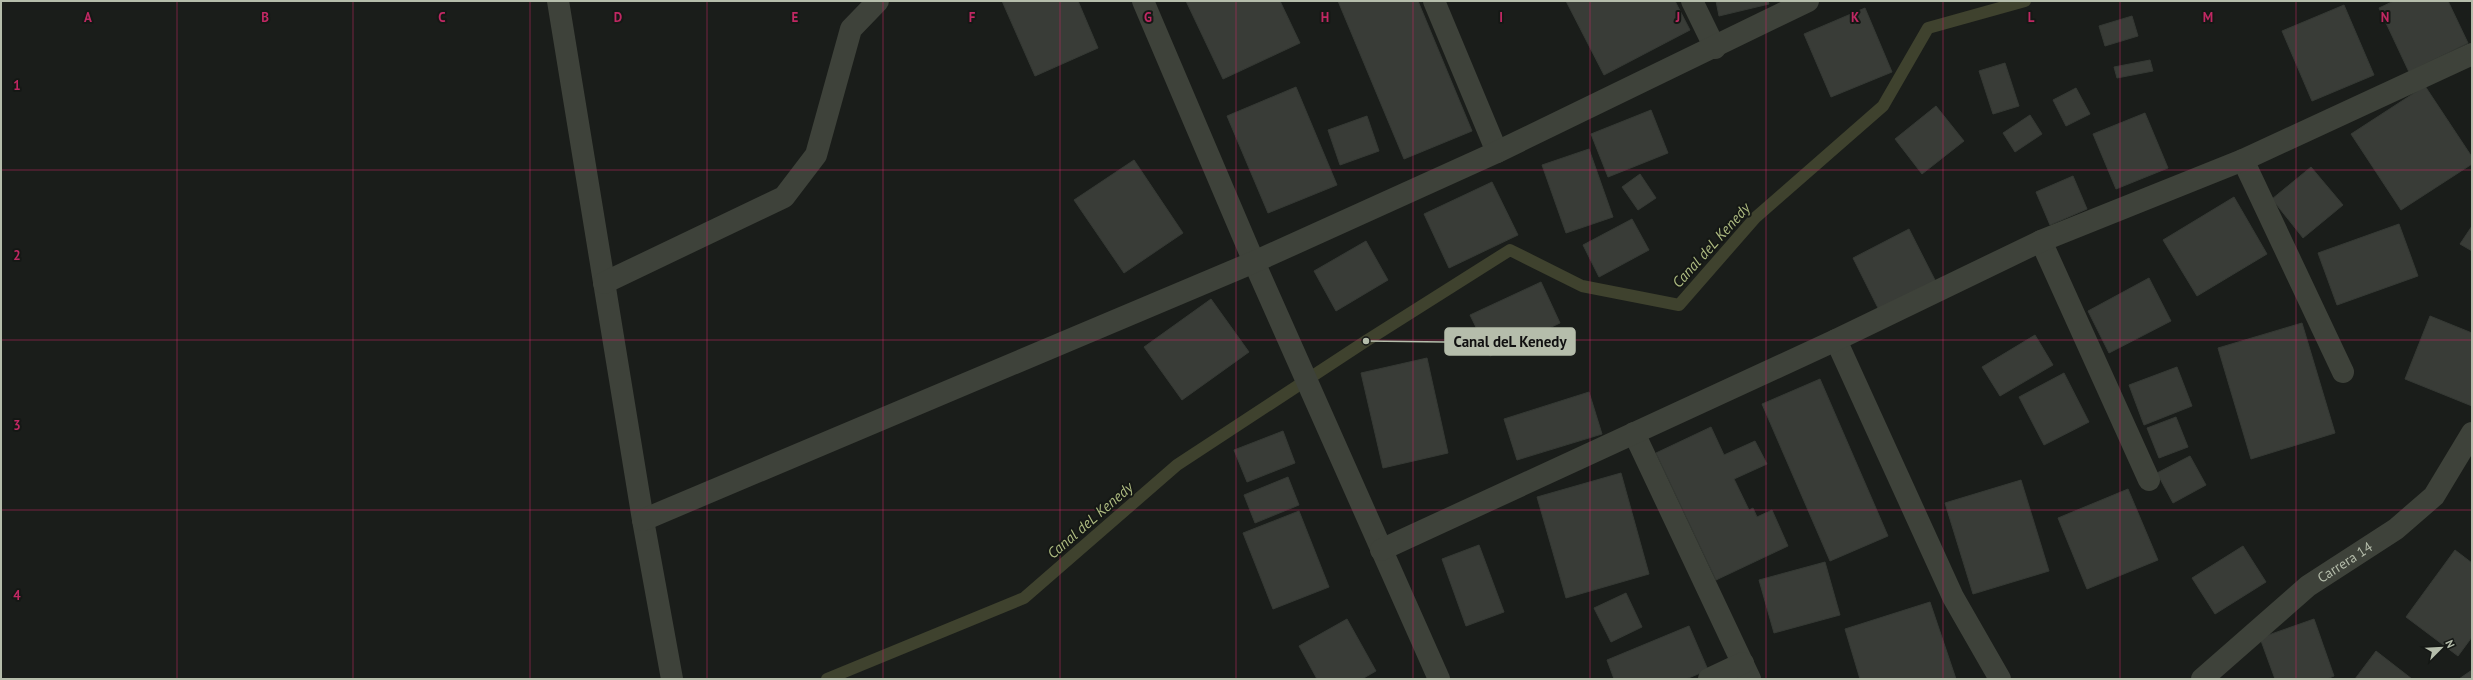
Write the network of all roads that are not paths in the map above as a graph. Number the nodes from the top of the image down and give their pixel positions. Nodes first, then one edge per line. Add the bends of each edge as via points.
1 (558, 1) edge
2 (878, 1) edge
3 (1144, 1) edge
4 (1434, 1) edge
5 (1692, 1) edge
6 (1808, 1) edge
7 (1714, 48) junction
8 (2472, 54) edge
9 (1497, 152) junction
10 (2243, 160) junction
11 (2042, 241) junction
12 (1254, 262) junction
13 (604, 283) junction
14 (1836, 340) junction
15 (2343, 372) dead end
16 (1634, 433) junction
17 (2472, 434) edge
18 (2149, 480) dead end
19 (644, 520) junction
20 (1381, 550) junction
21 (1746, 671) edge
22 (672, 679) edge
23 (1439, 679) edge
24 (1709, 679) edge
25 (2000, 679) edge
26 (2202, 679) edge

1 - 13 street
2 - 13 street via 851,29 816,154 784,197
3 - 12 street
4 - 9 street
5 - 7 street
6 - 7 street
7 - 9 street
8 - 10 street
9 - 12 street
10 - 11 street
10 - 15 street
11 - 14 street
11 - 18 street
12 - 19 street
12 - 20 street
13 - 19 street
14 - 16 street
14 - 25 street via 1953,597
16 - 20 street
16 - 21 street
17 - 26 street, Carrera 14 via 2434,496 2396,529 2308,586
19 - 22 street
20 - 23 street
21 - 24 street

